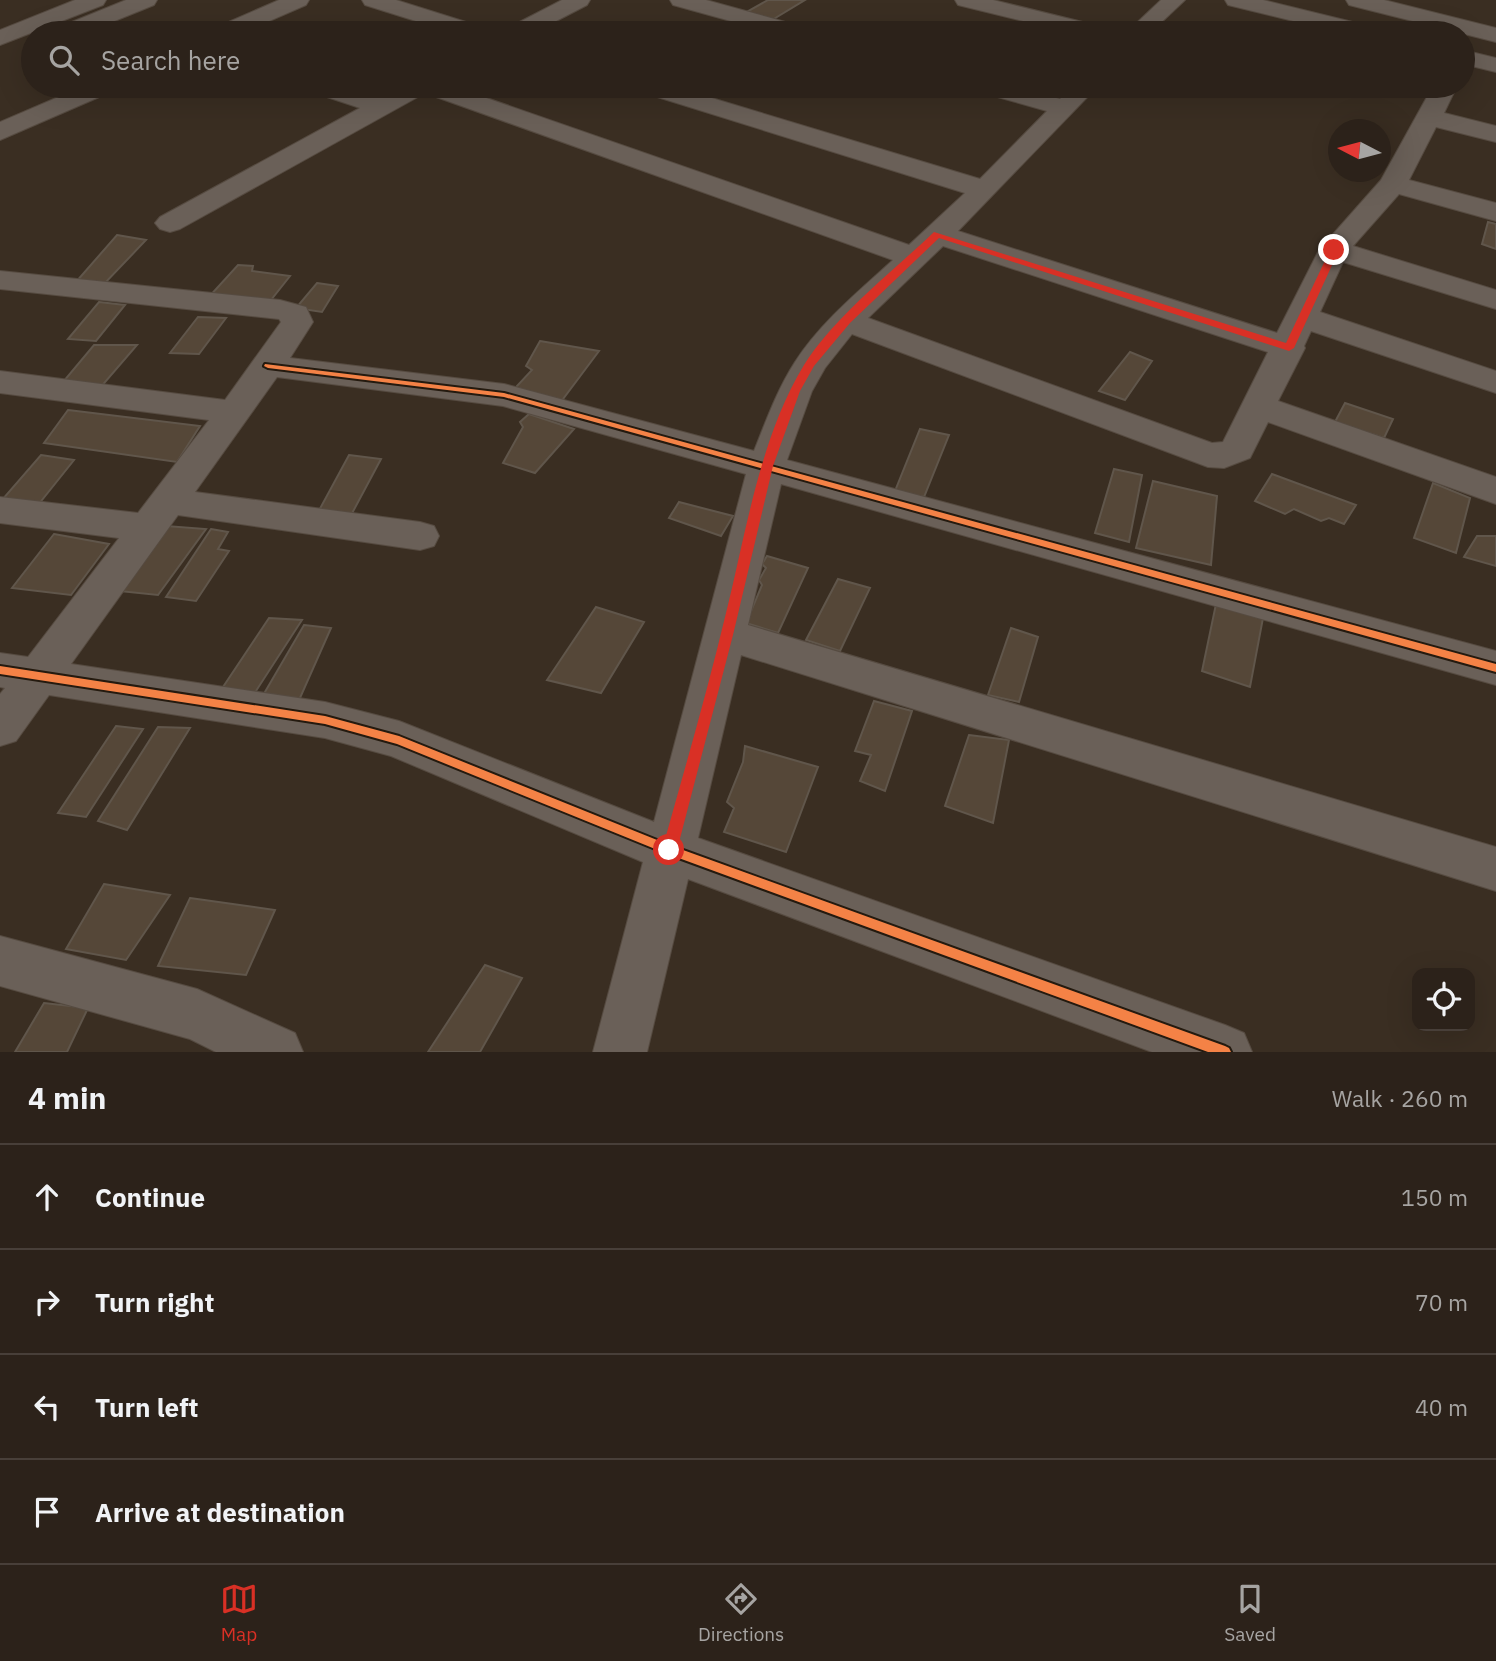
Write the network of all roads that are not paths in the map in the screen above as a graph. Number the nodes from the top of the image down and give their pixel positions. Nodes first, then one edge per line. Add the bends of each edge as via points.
1 (95, 0) edge
2 (146, 0) edge
3 (298, 0) edge
4 (373, 0) edge
5 (579, 0) edge
6 (681, 0) edge
7 (966, 0) edge
8 (1174, 0) edge
9 (1237, 0) edge
10 (1357, 0) edge
11 (42, 21) edge
12 (94, 21) edge
13 (250, 21) edge
14 (439, 21) edge
15 (539, 21) edge
16 (756, 21) edge
17 (1051, 21) edge
18 (1150, 21) edge
19 (1322, 21) edge
20 (1440, 21) edge
21 (21, 30) edge
22 (1475, 30) edge
23 (1496, 35) edge
24 (0, 38) edge
25 (21, 51) edge
26 (0, 60) edge
27 (1475, 60) edge
28 (1496, 65) edge
29 (77, 98) edge
30 (354, 98) edge
31 (398, 98) edge
32 (467, 98) edge
33 (686, 98) edge
34 (1075, 98) edge
35 (1439, 98) edge
36 (381, 107) junction
37 (1429, 117) junction
38 (0, 132) edge
39 (1496, 134) edge
40 (1393, 184) junction
41 (985, 190) junction
42 (1496, 212) edge
43 (170, 223) dead end
44 (926, 245) junction
45 (1334, 250) junction
46 (0, 280) edge
47 (1496, 300) edge
48 (1303, 317) junction
49 (846, 321) junction
50 (1289, 348) junction
51 (268, 366) junction
52 (0, 382) edge
53 (1496, 382) edge
54 (1259, 406) junction
55 (234, 412) junction
56 (767, 466) junction
57 (1496, 491) edge
58 (0, 510) edge
59 (158, 515) junction
60 (420, 536) dead end
61 (727, 635) junction
62 (1496, 668) edge
63 (19, 673) edge
64 (0, 728) edge
65 (669, 850) junction
66 (1496, 869) edge
67 (0, 961) edge
68 (276, 1052) edge
69 (620, 1052) edge
70 (1226, 1052) edge

1 - 11 street
2 - 12 street
3 - 13 street
4 - 14 street
5 - 15 street
6 - 16 street
7 - 17 street
8 - 18 street
9 - 19 street
10 - 20 street
21 - 24 street
22 - 23 street
25 - 26 street
27 - 28 street
29 - 38 street
30 - 36 street
31 - 36 street
32 - 44 street
33 - 41 street
34 - 41 street
35 - 37 street
36 - 43 street
37 - 39 street
37 - 40 street
40 - 42 street
40 - 45 street
41 - 44 street
44 - 49 street
44 - 50 street
45 - 47 street
45 - 48 street
46 - 51 street via 295,314 293,329
48 - 50 street
48 - 53 street
49 - 54 street via 1208,455 1223,456 1237,450
49 - 56 street via 795,391
50 - 54 street
51 - 55 street
51 - 56 street via 503,395
52 - 55 street
54 - 57 street
55 - 59 street
56 - 61 street
56 - 62 street
58 - 59 street
59 - 60 street
59 - 63 street
61 - 65 street
61 - 66 street
63 - 64 street
63 - 65 street via 325,720 399,740
65 - 69 street
65 - 70 street
67 - 68 street via 197,1015

